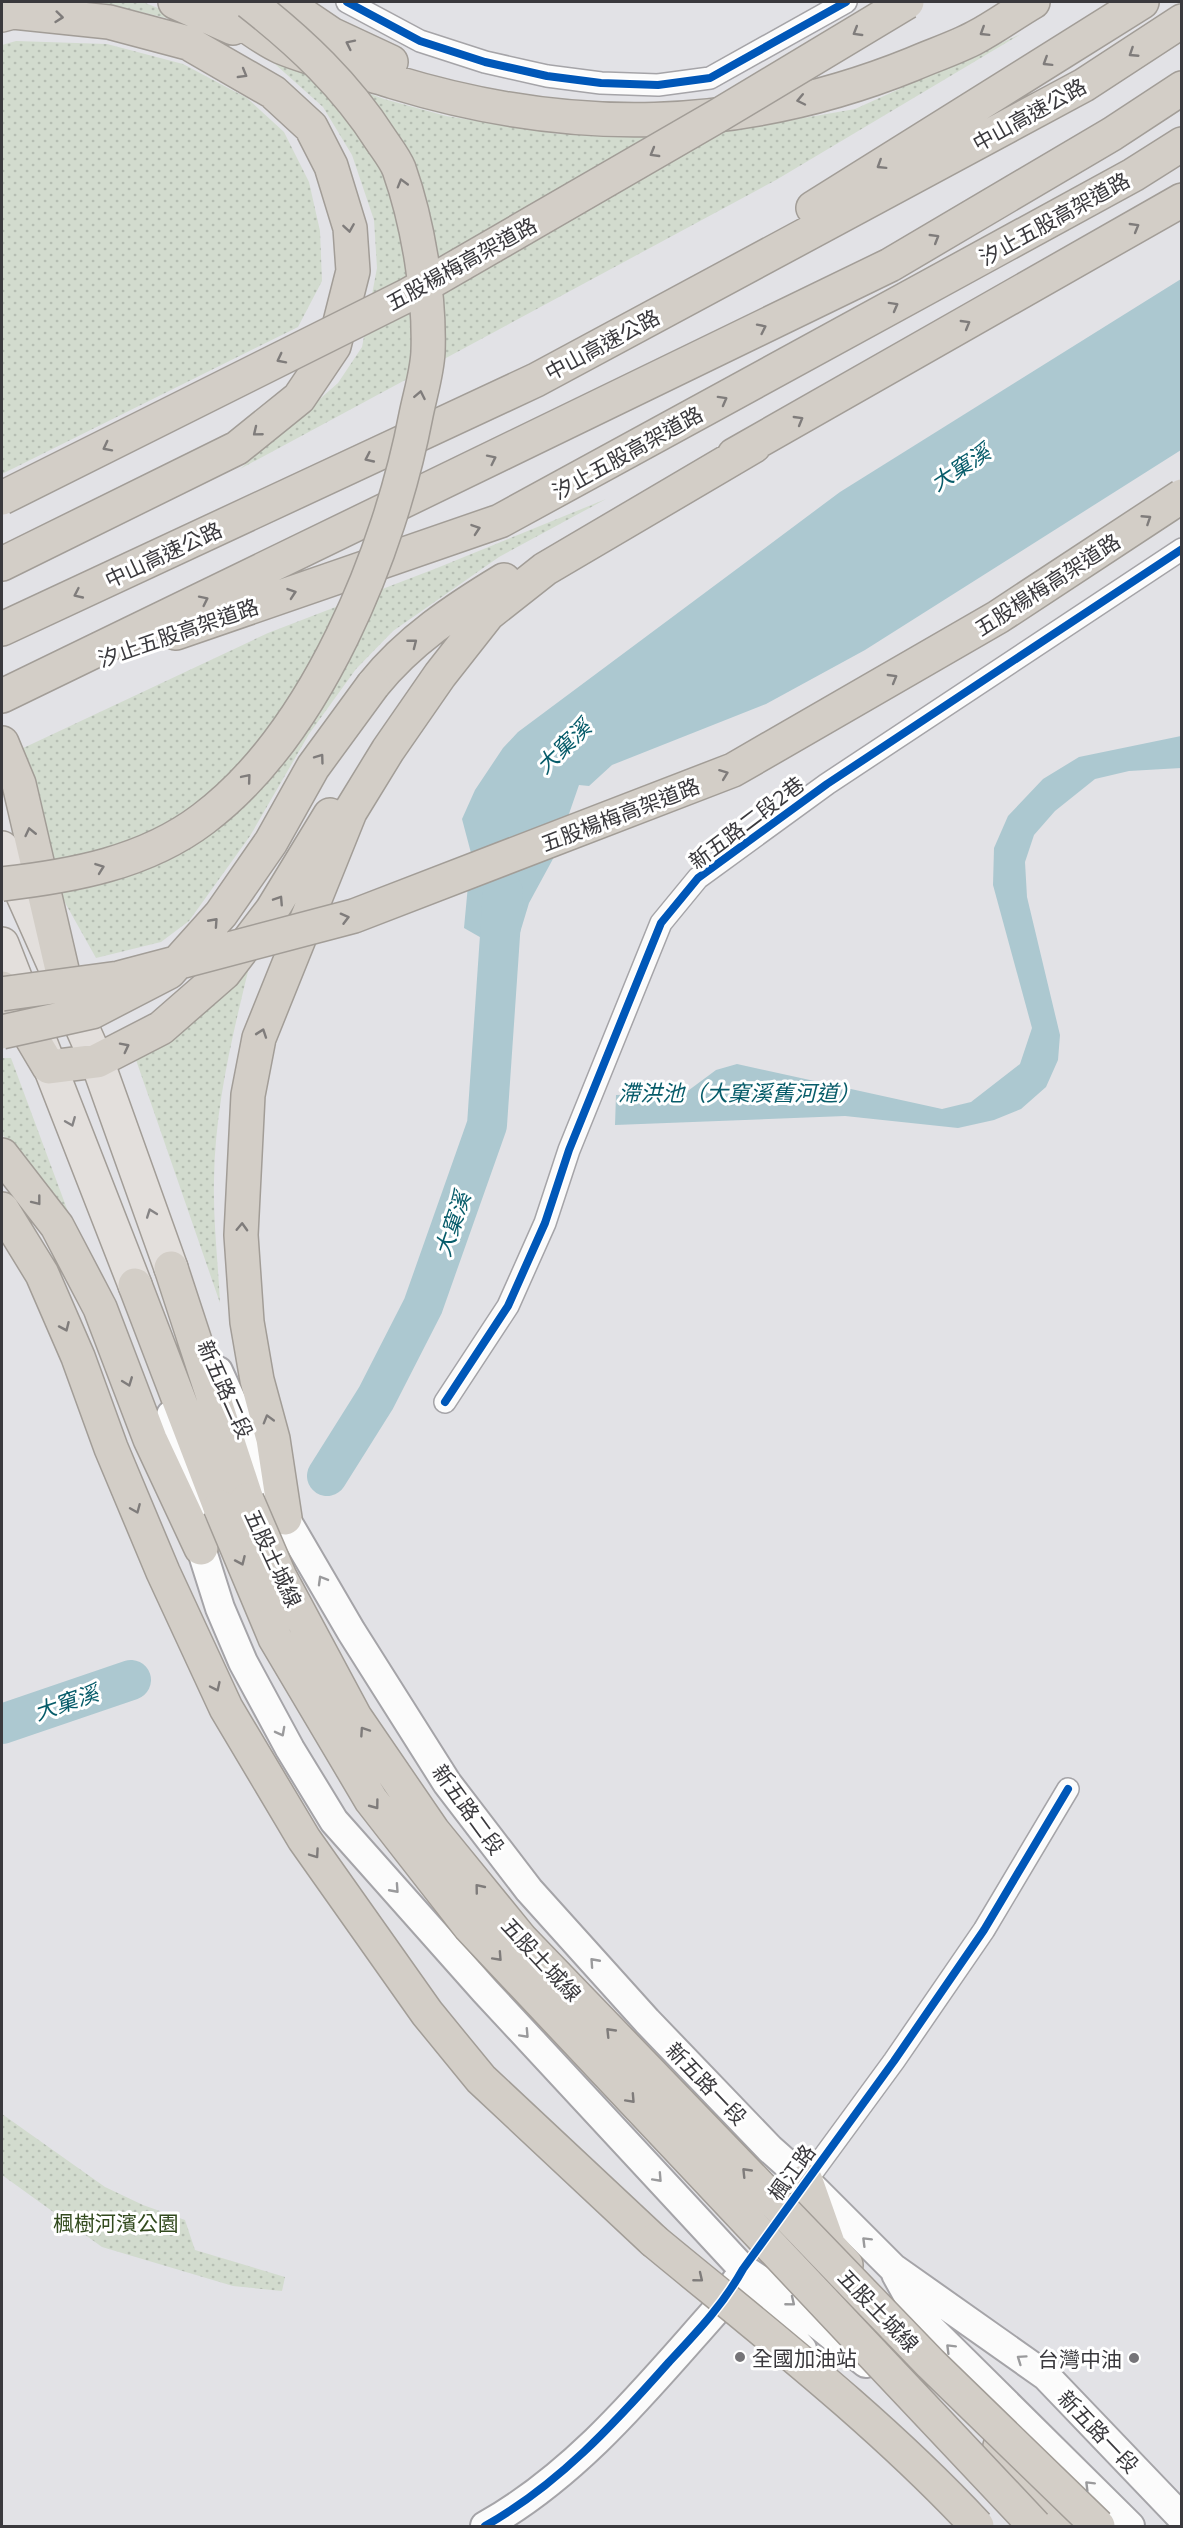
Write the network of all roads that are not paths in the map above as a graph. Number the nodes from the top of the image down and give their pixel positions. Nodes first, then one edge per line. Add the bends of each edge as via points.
1 (175, 2) edge
2 (213, 2) edge
3 (249, 2) edge
4 (284, 2) edge
5 (347, 2) edge
6 (846, 2) edge
7 (907, 2) edge
8 (1033, 2) edge
9 (1142, 2) edge
10 (5, 13) edge
11 (1182, 21) edge
12 (279, 46) junction
13 (1182, 88) edge
14 (585, 120) junction
15 (1182, 144) edge
16 (1182, 200) edge
17 (536, 380) junction
18 (754, 446) junction
19 (1182, 496) edge
20 (2, 498) edge
21 (1182, 549) edge
22 (2, 564) edge
23 (488, 614) junction
24 (2, 629) edge
25 (38, 680) junction
26 (2, 696) edge
27 (2, 743) edge
28 (2, 848) edge
29 (2, 884) edge
30 (2, 944) edge
31 (2, 988) edge
32 (67, 991) junction
33 (2, 994) edge
34 (2, 1032) edge
35 (97, 1061) junction
36 (49, 1067) junction
37 (2, 1155) edge
38 (2, 1209) edge
39 (171, 1268) junction
40 (135, 1285) junction
41 (445, 1402) dead end
42 (233, 1503) junction
43 (285, 1518) junction
44 (201, 1548) junction
45 (1068, 1789) dead end
46 (529, 1890) joint
47 (806, 2181) junction
48 (893, 2268) junction
49 (743, 2269) junction
50 (869, 2366) junction
51 (1182, 2518) edge
52 (485, 2526) edge
53 (957, 2526) edge
54 (977, 2526) edge
55 (1015, 2526) edge
56 (1035, 2526) edge
57 (1054, 2526) edge
58 (1059, 2526) edge
59 (1098, 2526) edge
60 (1130, 2526) edge

1 - 12 highway
2 - 12 highway
29 -> 3 highway, bridge via 91,871 145,852 172,840 204,818 240,786 303,706 354,614 384,542 406,468 428,354 416,228 398,167 361,108 321,63
14 -> 4 highway via 382,59 331,34
5 - 6 street via 420,40 485,62 547,76 658,85 710,78
7 -> 20 highway, 五股楊梅高架道路, bridge via 408,295
8 -> 14 highway via 974,38 880,77 809,98 753,110 651,122
9 -> 17 highway
10 -> 22 highway via 109,22 188,43 273,92 310,128 331,166 350,228 353,271 334,346 299,398 237,448
11 -> 17 highway, 中山高速公路 via 1084,85
12 - 14 highway via 478,104
25 -> 13 highway via 890,265 1112,134
25 -> 15 highway, 汐止五股高架道路 via 500,521 1133,175
18 -> 16 highway
17 -> 24 highway, 中山高速公路
18 - 23 highway via 545,569
34 -> 18 highway, bridge via 92,1012 169,972 221,914 271,842 313,767 394,658 487,590 642,497
33 -> 19 highway, 五股楊梅高架道路, bridge via 119,978 354,916 733,770 998,617
21 - 41 street, 新五路二段2巷 via 827,784 698,878 660,923 569,1150 536,1244 507,1306
35 -> 23 highway via 161,1028 224,973 302,864 397,707 462,636
43 -> 23 highway via 273,1439 247,1322 241,1235 248,1095 259,1038 350,812 440,675
25 - 26 highway
32 -> 27 highway via 19,784
28 - 32 main road, 新五路二段
30 - 36 main road
31 - 36 highway
32 - 35 main road, 新五路二段
35 - 36 highway
39 -> 35 main road, 新五路二段
36 -> 40 main road
37 -> 44 highway via 57,1226 100,1308 150,1439
38 -> 54 highway, bridge via 42,1274 163,1572 226,1708 304,1839 427,2013 481,2079 654,2241 804,2364
39 - 42 highway, 五股土城線
39 - 43 main road, 新五路二段
40 - 42 highway, 五股土城線
40 - 44 main road via 187,1473
42 -> 56 highway, 五股土城線, bridge via 236,1551 281,1648 371,1800 463,1918
59 -> 42 highway, 五股土城線, bridge via 931,2364 521,1939 433,1832 355,1717 280,1577
46 -> 43 main road, 新五路二段 via 447,1783
44 -> 49 main road via 243,1662 334,1821 485,1991
45 - 47 street, 楓江路 via 984,1930
47 -> 46 main road, 新五路一段 via 647,2021
48 -> 47 main road, 新五路一段
47 - 49 main road, 楓江路
47 - 58 highway via 829,2246 1020,2469
51 -> 48 main road, 新五路一段 via 1046,2376
60 -> 48 main road, 新五路一段 via 921,2319
49 -> 50 main road via 774,2289
49 - 52 main road, 楓江路 via 728,2297 604,2435 521,2506
49 - 53 main road via 766,2308 940,2500
50 - 55 main road
50 - 57 highway via 1018,2500

